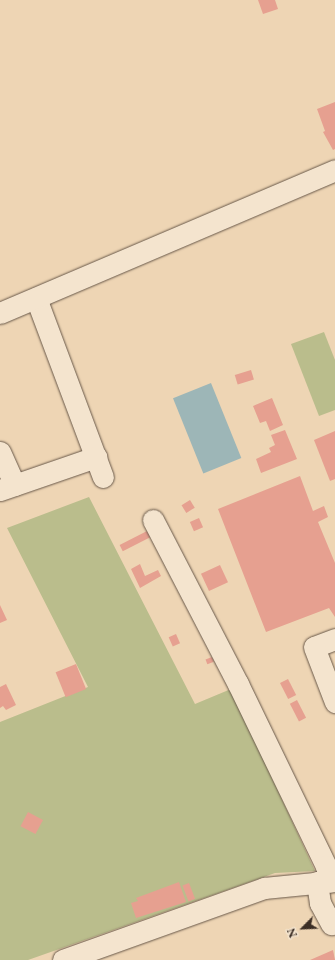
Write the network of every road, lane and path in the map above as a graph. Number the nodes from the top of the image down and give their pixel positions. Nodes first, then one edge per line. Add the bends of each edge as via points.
1 (335, 170) edge
2 (36, 298) junction
3 (0, 313) edge
4 (0, 452) edge
5 (96, 457) junction
6 (103, 477) dead end
7 (7, 487) edge
8 (153, 520) dead end
9 (335, 639) edge
10 (335, 702) edge
11 (327, 881) edge
12 (331, 924) dead end
13 (63, 960) edge

1 - 2 street
2 - 3 street
2 - 5 street
4 - 7 street
5 - 6 street
5 - 7 street
8 - 11 street via 238,684 326,866
9 - 10 street via 314,647
11 - 12 street via 320,903
11 - 13 street via 264,888

